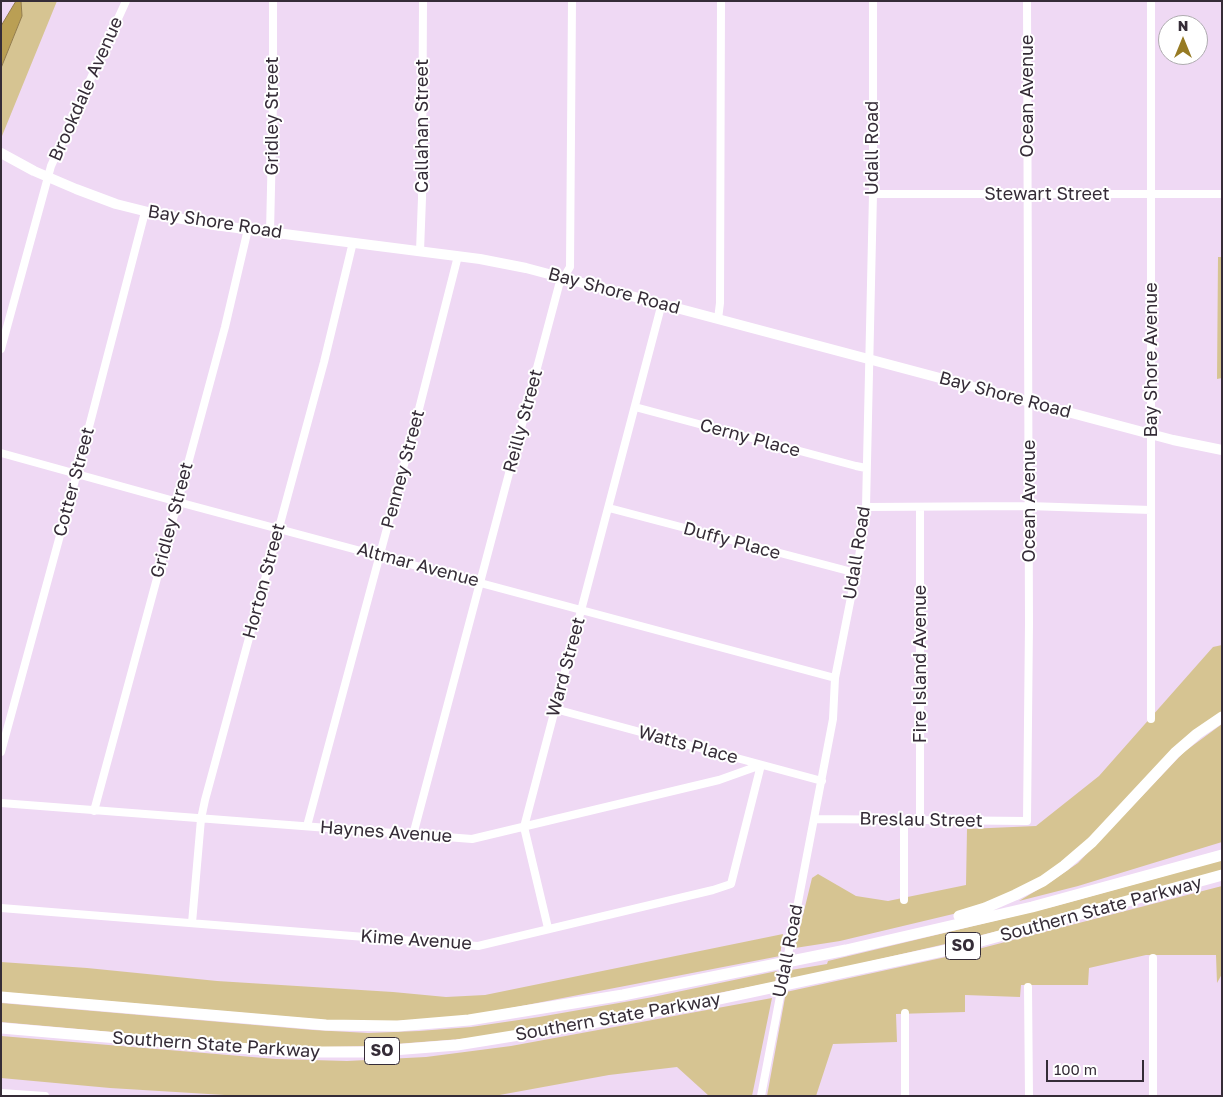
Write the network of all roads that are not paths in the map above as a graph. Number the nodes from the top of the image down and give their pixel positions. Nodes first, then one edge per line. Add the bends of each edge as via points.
1 (126, 1) edge
2 (273, 1) edge
3 (423, 1) edge
4 (572, 1) edge
5 (721, 1) edge
6 (873, 1) edge
7 (1028, 1) edge
8 (1151, 1) edge
9 (2, 153) edge
10 (48, 177) junction
11 (873, 194) junction
12 (1027, 194) junction
13 (1150, 194) junction
14 (1222, 194) edge
15 (145, 212) junction
16 (248, 229) junction
17 (270, 232) junction
18 (353, 242) junction
19 (420, 251) junction
20 (458, 256) junction
21 (564, 277) junction
22 (662, 303) junction
23 (718, 318) junction
24 (1, 349) edge
25 (869, 359) junction
26 (1028, 402) junction
27 (634, 407) junction
28 (1152, 435) junction
29 (1222, 450) edge
30 (1, 453) edge
31 (866, 468) junction
32 (77, 473) junction
33 (178, 502) junction
34 (1028, 506) junction
35 (866, 507) junction
36 (920, 507) junction
37 (609, 508) junction
38 (1151, 510) junction
39 (278, 528) junction
40 (380, 555) junction
41 (856, 573) junction
42 (481, 582) junction
43 (582, 609) junction
44 (835, 678) junction
45 (555, 709) junction
46 (1222, 717) edge
47 (1151, 720) dead end
48 (1, 752) edge
49 (762, 765) junction
50 (822, 781) junction
51 (1, 803) edge
52 (94, 811) junction
53 (201, 819) junction
54 (815, 819) junction
55 (904, 820) junction
56 (920, 820) junction
57 (1027, 821) joint
58 (307, 826) junction
59 (524, 827) junction
60 (413, 835) junction
61 (1222, 847) edge
62 (1222, 855) edge
63 (1222, 875) edge
64 (904, 900) dead end
65 (1, 908) edge
66 (986, 917) junction
67 (192, 923) junction
68 (548, 928) junction
69 (916, 934) junction
70 (1153, 958) dead end
71 (1028, 987) dead end
72 (1, 997) edge
73 (905, 1013) dead end
74 (1, 1028) edge
75 (1, 1093) edge
76 (45, 1096) edge
77 (761, 1096) edge
78 (905, 1096) edge
79 (1029, 1096) edge
80 (1153, 1096) edge

1 - 10 street, Brookdale Avenue
2 - 17 street, Gridley Street
3 - 19 street, Callahan Street
4 - 21 street, Reilly Street via 570,263
5 - 23 street
6 - 11 street, Udall Road
7 - 12 street, Ocean Avenue
8 - 13 street, Bay Shore Avenue
9 - 10 main road, Bay Shore Road
10 - 15 main road, Bay Shore Road via 96,197
10 - 24 street, Brookdale Avenue
11 - 12 street, Stewart Street
11 - 25 street, Udall Road
12 - 13 street, Stewart Street
12 - 26 street, Ocean Avenue
13 - 14 street, Stewart Street
13 - 28 street, Bay Shore Avenue
15 - 16 main road, Bay Shore Road
15 - 32 street, Cotter Street
16 - 17 main road, Bay Shore Road
16 - 33 street, Gridley Street
17 - 18 main road, Bay Shore Road
18 - 19 main road, Bay Shore Road
18 - 39 street, Horton Street
19 - 20 main road, Bay Shore Road
20 - 21 main road, Bay Shore Road
20 - 40 street, Penney Street
21 - 22 main road, Bay Shore Road
21 - 42 street, Reilly Street via 559,285
22 - 23 main road, Bay Shore Road
22 - 27 street, Ward Street
23 - 25 main road, Bay Shore Road
25 - 26 main road, Bay Shore Road
25 - 31 street, Udall Road
26 - 28 main road, Bay Shore Road
26 - 34 street, Ocean Avenue
27 - 31 street, Cerny Place
27 - 37 street, Ward Street
28 - 29 main road, Bay Shore Road
28 - 38 street, Bay Shore Avenue
30 - 32 street, Altmar Avenue
31 - 35 street, Udall Road
32 - 33 street, Altmar Avenue
32 - 48 street, Cotter Street
33 - 39 street, Altmar Avenue
33 - 52 street, Gridley Street
34 - 36 street
34 - 38 street
34 - 57 street, Ocean Avenue
35 - 36 street
35 - 41 street, Udall Road
36 - 56 street, Fire Island Avenue
37 - 41 street, Duffy Place
37 - 43 street, Ward Street
38 - 47 street, Bay Shore Avenue
39 - 40 street, Altmar Avenue
39 - 53 street, Horton Street
40 - 42 street, Altmar Avenue
40 - 58 street, Penney Street
41 - 44 street, Udall Road
42 - 43 street, Altmar Avenue
42 - 60 street, Reilly Street
43 - 44 street, Altmar Avenue
43 - 45 street, Ward Street
44 - 50 street, Udall Road via 833,719
45 - 49 street, Watts Place
45 - 59 street, Ward Street
46 - 69 highway via 1175,753 1092,842 1058,871 1006,900
49 - 50 street, Watts Place
49 - 59 street, Haynes Avenue via 719,780
49 - 68 street, Kime Avenue via 731,884
50 - 54 street, Udall Road
51 - 52 street, Haynes Avenue
52 - 53 street, Haynes Avenue
53 - 58 street, Haynes Avenue
53 - 67 street, Horton Street
54 - 55 street, Breslau Street
54 - 77 street, Udall Road
55 - 56 street, Breslau Street
55 - 64 street
56 - 57 street, Breslau Street
58 - 60 street, Haynes Avenue
59 - 60 street, Haynes Avenue via 472,839
59 - 68 street, Ward Street
61 - 66 highway, Southern State Parkway / SO
62 - 66 highway, Southern State Parkway / SO
63 - 74 highway, Southern State Parkway / SO via 952,949 684,1006 457,1045 385,1051 304,1052
65 - 67 street, Kime Avenue
66 - 69 highway, Southern State Parkway / SO
67 - 68 street, Kime Avenue via 478,946
69 - 72 highway, Southern State Parkway / SO via 623,995 434,1024 326,1025
70 - 80 street
71 - 79 street
73 - 78 street
75 - 76 street

